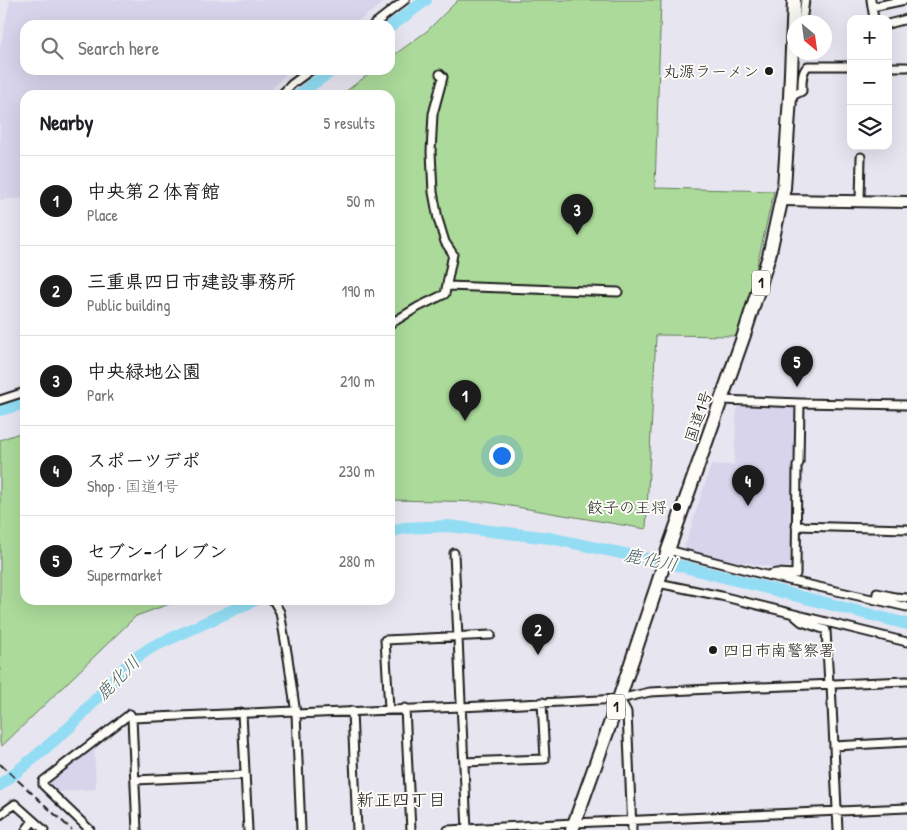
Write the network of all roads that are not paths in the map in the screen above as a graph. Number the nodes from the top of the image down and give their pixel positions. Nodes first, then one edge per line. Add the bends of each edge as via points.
1 (405, 0) edge
2 (794, 0) edge
3 (805, 0) edge
4 (905, 0) edge
5 (871, 3) edge
6 (794, 15) edge
7 (803, 15) edge
8 (907, 19) edge
9 (379, 20) edge
10 (892, 23) edge
11 (792, 60) edge
12 (847, 66) edge
13 (892, 67) edge
14 (907, 67) edge
15 (440, 74) dead end
16 (304, 75) edge
17 (286, 90) edge
18 (790, 97) junction
19 (861, 157) dead end
20 (782, 200) junction
21 (860, 201) junction
22 (907, 202) edge
23 (447, 286) junction
24 (618, 292) dead end
25 (395, 321) edge
26 (20, 394) edge
27 (0, 400) edge
28 (721, 400) junction
29 (800, 403) junction
30 (907, 405) edge
31 (796, 526) junction
32 (907, 529) edge
33 (668, 551) junction
34 (454, 553) dead end
35 (766, 575) junction
36 (658, 583) junction
37 (877, 593) dead end
38 (907, 598) edge
39 (275, 605) edge
40 (907, 607) edge
41 (794, 614) junction
42 (491, 635) dead end
43 (458, 638) junction
44 (907, 642) edge
45 (907, 682) edge
46 (830, 684) junction
47 (619, 699) junction
48 (542, 702) junction
49 (461, 707) junction
50 (405, 708) junction
51 (389, 709) junction
52 (352, 711) junction
53 (296, 712) junction
54 (242, 713) junction
55 (132, 718) junction
56 (907, 742) edge
57 (834, 746) junction
58 (464, 762) junction
59 (245, 775) junction
60 (135, 780) junction
61 (907, 808) edge
62 (837, 811) junction
63 (0, 815) edge
64 (34, 821) junction
65 (632, 821) junction
66 (573, 827) edge
67 (26, 830) edge
68 (44, 830) edge
69 (90, 830) edge
70 (137, 830) edge
71 (248, 830) edge
72 (301, 830) edge
73 (357, 830) edge
74 (410, 830) edge
75 (448, 830) edge
76 (467, 830) edge
77 (632, 830) edge
78 (838, 830) edge

1 - 9 street
2 - 6 highway, 国道1号 / 1
3 - 7 street
4 - 5 street
8 - 10 street
11 - 18 highway, 国道1号 / 1
12 - 18 street via 808,66 803,73 802,91
13 - 14 street
15 - 23 street via 443,77 433,114 431,152 438,218 445,242 453,254
16 - 17 street
18 - 20 highway, 国道1号 / 1
19 - 21 street
20 - 21 street
20 - 28 highway, 国道1号 / 1 via 763,278
21 - 22 street
23 - 24 street
23 - 25 street via 445,294
26 - 27 street
28 - 29 street
28 - 33 highway, 国道1号 / 1
29 - 30 street
29 - 31 street
31 - 32 street
31 - 35 street via 796,574
33 - 35 street
33 - 36 highway, 国道1号 / 1
34 - 43 street
35 - 40 street
36 - 41 street
36 - 47 highway, 国道1号 / 1
37 - 38 street
39 - 53 street via 280,612
41 - 44 street
41 - 46 street via 802,622 826,630
42 - 43 street
43 - 49 street
43 - 51 street via 385,640
45 - 46 street
46 - 47 street via 650,692
46 - 57 street
47 - 48 street
47 - 65 street via 626,712
47 - 66 highway, 国道1号 / 1
48 - 49 street
48 - 58 street via 545,759
49 - 50 street
49 - 58 street
50 - 51 street
50 - 74 street
51 - 52 street
52 - 53 street
52 - 73 street
53 - 54 street
53 - 72 street
54 - 55 street
54 - 59 street
55 - 60 street
55 - 69 street via 130,714 44,781 43,785
56 - 57 street
57 - 62 street
58 - 76 street
59 - 60 street
59 - 71 street
60 - 70 street
61 - 62 street
62 - 65 street
62 - 78 street
63 - 64 street via 15,804
64 - 67 street
64 - 68 street
65 - 66 street
65 - 77 street
66 - 76 street
75 - 76 street

